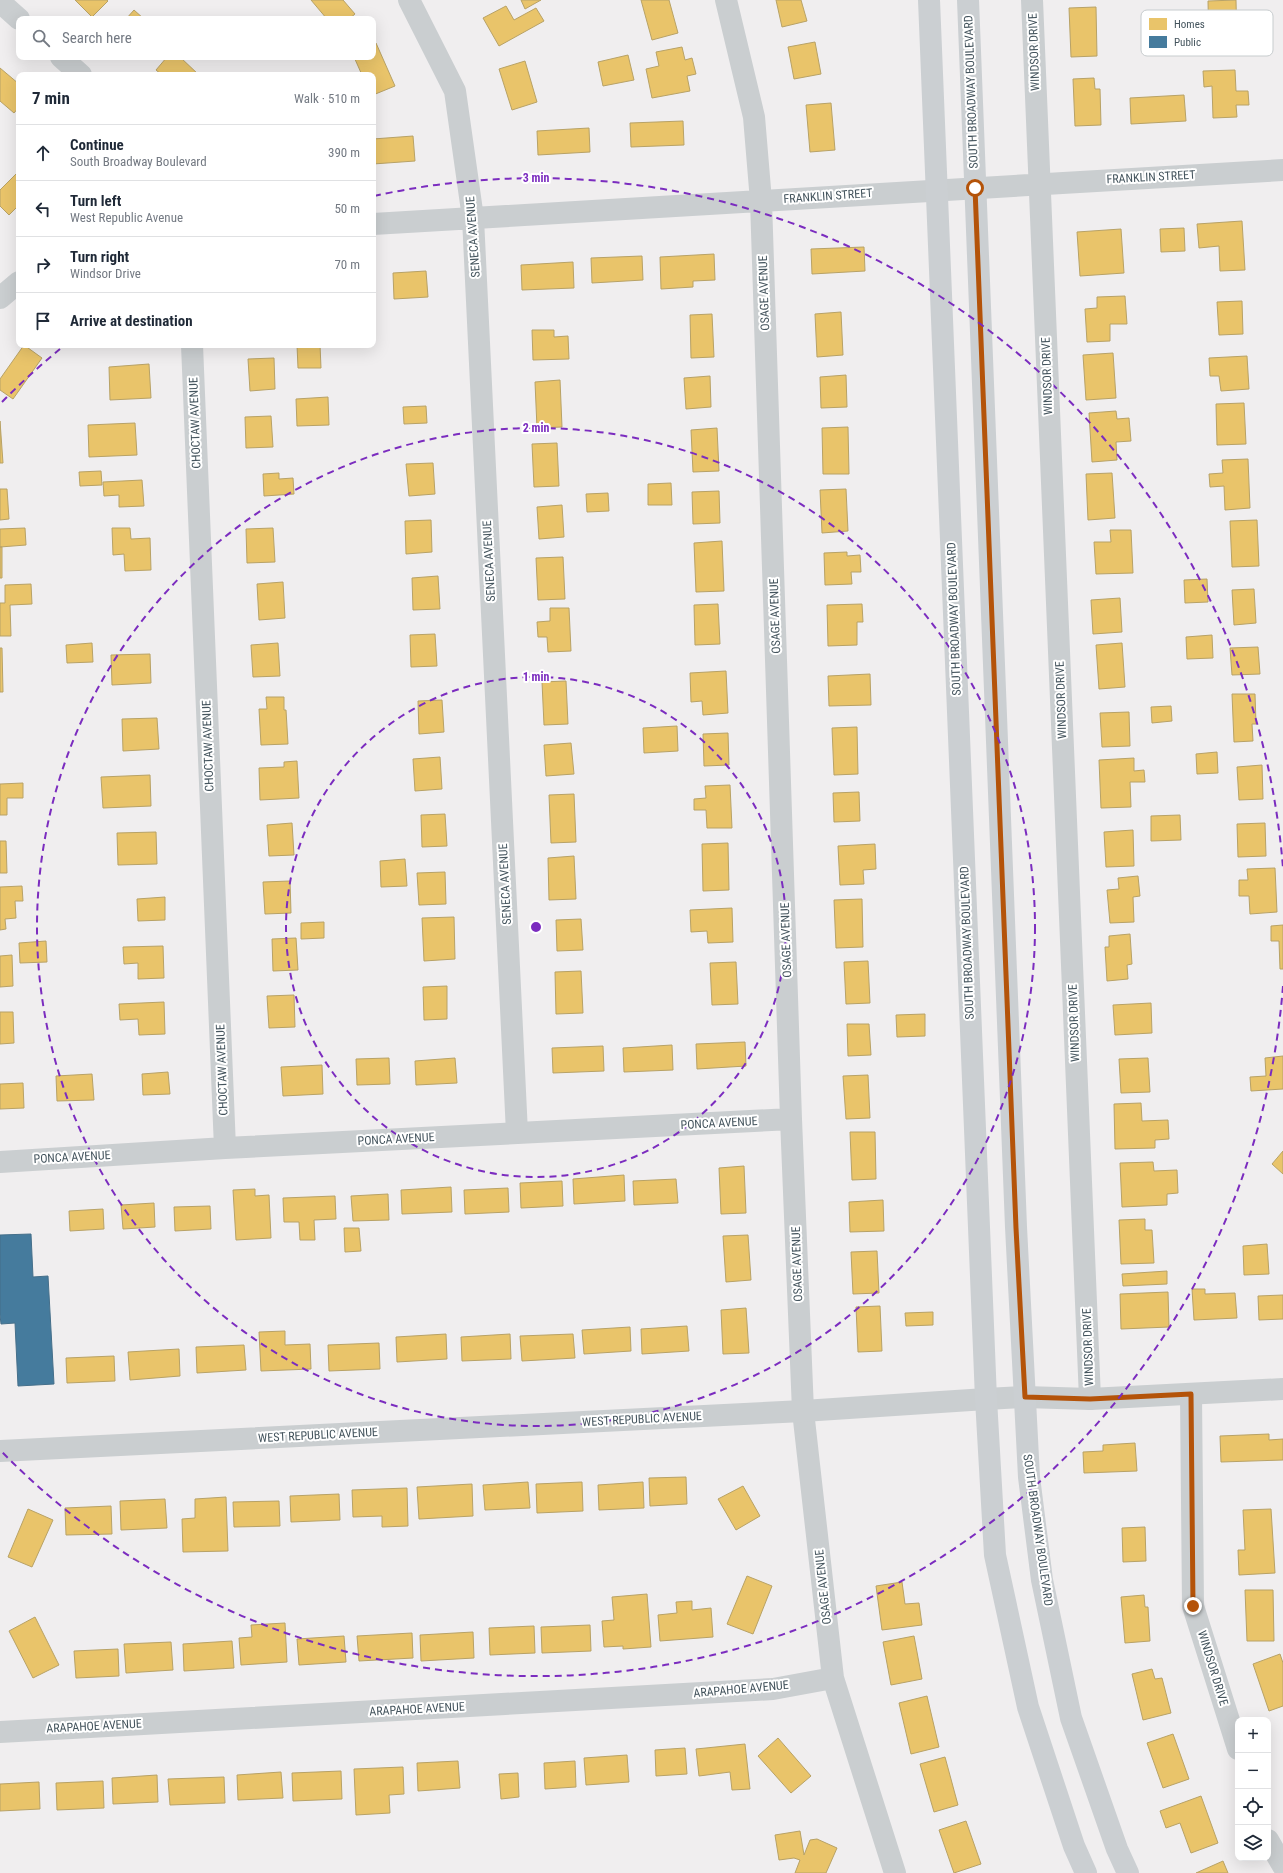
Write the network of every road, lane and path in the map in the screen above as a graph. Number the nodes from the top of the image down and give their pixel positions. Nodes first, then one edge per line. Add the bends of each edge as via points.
1 (409, 0) edge
2 (726, 0) edge
3 (929, 0) edge
4 (968, 0) edge
5 (1032, 0) edge
6 (0, 2) edge
7 (16, 16) edge
8 (64, 60) edge
9 (78, 72) edge
10 (1283, 170) edge
11 (1039, 183) junction
12 (975, 188) junction
13 (936, 189) junction
14 (761, 200) junction
15 (473, 218) junction
16 (376, 224) edge
17 (16, 285) edge
18 (0, 298) edge
19 (192, 348) edge
20 (791, 1119) junction
21 (517, 1133) junction
22 (225, 1148) junction
23 (0, 1162) edge
24 (1283, 1389) edge
25 (1191, 1394) junction
26 (1025, 1397) junction
27 (986, 1399) junction
28 (1090, 1399) junction
29 (803, 1411) junction
30 (0, 1450) edge
31 (833, 1678) junction
32 (0, 1732) edge
33 (1235, 1739) edge
34 (1271, 1845) edge
35 (1283, 1866) edge
36 (895, 1873) edge
37 (1086, 1873) edge
38 (1128, 1873) edge

1 - 15 street, SENECA AVENUE via 455,91
2 - 14 street, OSAGE AVENUE via 754,117
3 - 13 main road, SOUTH BROADWAY BOULEVARD
4 - 12 main road, SOUTH BROADWAY BOULEVARD
5 - 11 street, WINDSOR DRIVE
6 - 7 street
8 - 9 street
10 - 11 street, FRANKLIN STREET
11 - 12 street, FRANKLIN STREET
11 - 28 street, WINDSOR DRIVE
12 - 13 street, FRANKLIN STREET
12 - 26 main road, SOUTH BROADWAY BOULEVARD via 1016,1228
13 - 14 street, FRANKLIN STREET
13 - 27 main road, SOUTH BROADWAY BOULEVARD
14 - 15 street, FRANKLIN STREET
14 - 20 street, OSAGE AVENUE
15 - 16 street, FRANKLIN STREET
15 - 21 street, SENECA AVENUE
17 - 18 street
19 - 22 street, CHOCTAW AVENUE
20 - 21 street, PONCA AVENUE
20 - 29 street, OSAGE AVENUE
21 - 22 street, PONCA AVENUE
22 - 23 street, PONCA AVENUE
24 - 25 street, WEST REPUBLIC AVENUE
25 - 28 street, WEST REPUBLIC AVENUE
25 - 33 street, WINDSOR DRIVE via 1193,1606
26 - 27 street, WEST REPUBLIC AVENUE
26 - 28 street, WEST REPUBLIC AVENUE
26 - 38 main road, SOUTH BROADWAY BOULEVARD via 1029,1477 1042,1580 1071,1718 1117,1849
27 - 29 street, WEST REPUBLIC AVENUE
27 - 37 main road, SOUTH BROADWAY BOULEVARD via 995,1555 1028,1707 1074,1846
29 - 30 street, WEST REPUBLIC AVENUE
29 - 31 street, OSAGE AVENUE
31 - 32 street, ARAPAHOE AVENUE via 774,1689
31 - 36 street, OSAGE AVENUE
34 - 35 street

